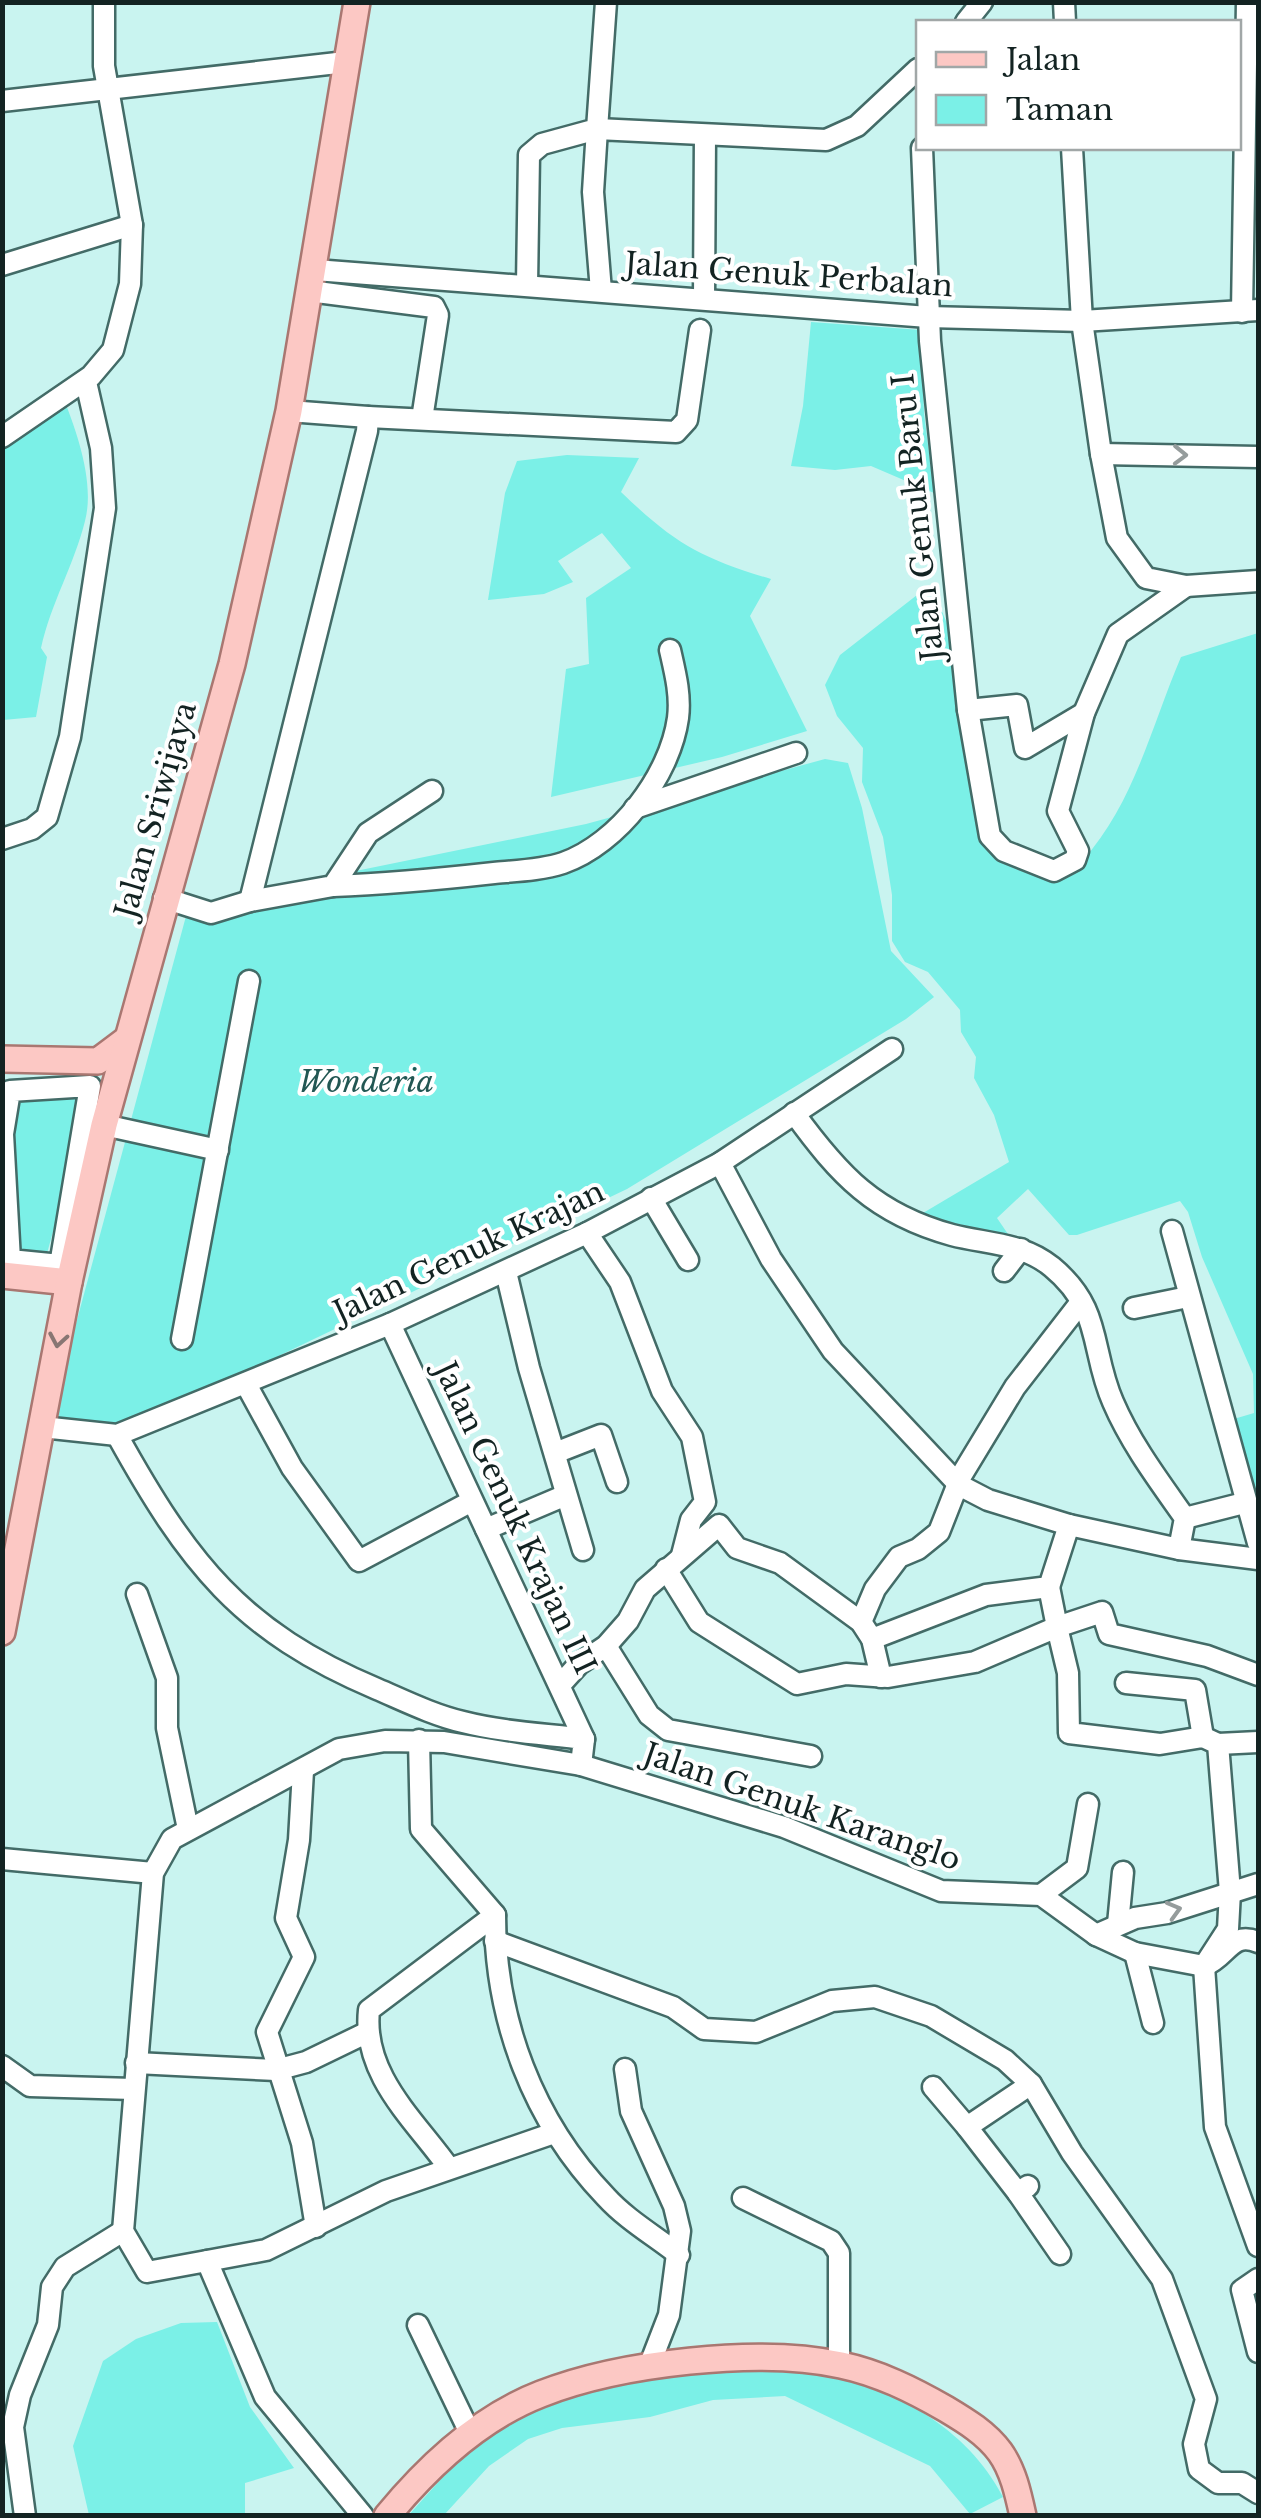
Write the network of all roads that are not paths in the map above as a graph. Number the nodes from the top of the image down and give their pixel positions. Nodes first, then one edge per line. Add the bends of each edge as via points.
1 (104, 2) edge
2 (358, 2) edge
3 (606, 2) edge
4 (1247, 2) edge
5 (346, 62) junction
6 (914, 85) edge
7 (108, 88) junction
8 (2, 101) edge
9 (596, 129) junction
10 (706, 136) junction
11 (922, 150) edge
12 (1072, 150) edge
13 (132, 224) junction
14 (2, 265) edge
15 (312, 280) junction
16 (527, 285) junction
17 (602, 291) junction
18 (704, 299) junction
19 (1250, 311) edge
20 (928, 317) junction
21 (1082, 321) junction
22 (700, 330) dead end
23 (86, 382) junction
24 (289, 410) junction
25 (368, 417) junction
26 (422, 419) junction
27 (2, 437) edge
28 (1101, 454) junction
29 (1258, 457) edge
30 (1258, 582) edge
31 (1186, 586) junction
32 (670, 650) dead end
33 (968, 710) junction
34 (1084, 713) junction
35 (796, 754) dead end
36 (432, 791) dead end
37 (634, 809) junction
38 (2, 839) edge
39 (333, 886) junction
40 (164, 898) junction
41 (250, 900) junction
42 (249, 981) dead end
43 (892, 1048) dead end
44 (2, 1059) edge
45 (107, 1069) junction
46 (10, 1091) joint
47 (794, 1113) junction
48 (104, 1125) junction
49 (218, 1150) junction
50 (720, 1163) junction
51 (651, 1198) junction
52 (1172, 1230) dead end
53 (587, 1233) junction
54 (1021, 1249) junction
55 (688, 1260) dead end
56 (1004, 1271) dead end
57 (506, 1272) junction
58 (2, 1275) edge
59 (69, 1282) junction
60 (1188, 1296) junction
61 (1080, 1302) junction
62 (1134, 1308) dead end
63 (390, 1324) junction
64 (182, 1340) dead end
65 (247, 1386) junction
66 (42, 1428) junction
67 (118, 1435) junction
68 (555, 1453) junction
69 (617, 1482) dead end
70 (959, 1485) junction
71 (566, 1495) junction
72 (472, 1501) junction
73 (1244, 1503) junction
74 (1184, 1518) junction
75 (1070, 1525) junction
76 (486, 1529) junction
77 (1258, 1543) edge
78 (1179, 1548) junction
79 (583, 1550) dead end
80 (1258, 1559) edge
81 (673, 1563) junction
82 (1049, 1586) junction
83 (137, 1594) dead end
84 (1057, 1627) junction
85 (866, 1630) junction
86 (2, 1632) edge
87 (606, 1646) junction
88 (1258, 1675) edge
89 (881, 1677) junction
90 (1126, 1683) dead end
91 (560, 1685) junction
92 (419, 1740) junction
93 (1211, 1741) junction
94 (1258, 1742) edge
95 (584, 1752) junction
96 (811, 1756) dead end
97 (303, 1771) junction
98 (1088, 1804) dead end
99 (188, 1829) junction
100 (2, 1859) edge
101 (153, 1872) junction
102 (1123, 1872) dead end
103 (1258, 1884) edge
104 (1230, 1892) junction
105 (1041, 1895) junction
106 (496, 1915) junction
107 (1118, 1924) junction
108 (1096, 1935) junction
109 (496, 1941) junction
110 (1258, 1942) edge
111 (1135, 1953) junction
112 (1204, 1966) junction
113 (1153, 2023) dead end
114 (368, 2032) junction
115 (136, 2063) junction
116 (2, 2066) edge
117 (625, 2068) dead end
118 (276, 2070) junction
119 (1030, 2084) junction
120 (933, 2087) dead end
121 (133, 2089) junction
122 (966, 2127) junction
123 (554, 2133) junction
124 (449, 2168) junction
125 (743, 2198) dead end
126 (1254, 2215) edge
127 (316, 2228) junction
128 (123, 2231) junction
129 (1258, 2246) edge
130 (1060, 2254) dead end
131 (679, 2255) junction
132 (207, 2261) junction
133 (1250, 2284) edge
134 (418, 2325) dead end
135 (1258, 2352) edge
136 (650, 2364) junction
137 (839, 2364) junction
138 (470, 2433) junction
139 (1258, 2494) edge
140 (25, 2516) edge
141 (363, 2516) edge
142 (387, 2516) edge
143 (1023, 2516) edge

1 - 7 street
2 - 5 main road, Jalan Sriwijaya
3 - 9 street
4 - 19 street
5 - 7 street
5 - 15 main road, Jalan Sriwijaya
6 - 10 street via 833,139
7 - 8 street
7 - 13 street
9 - 10 street
9 - 16 street via 528,154
9 - 17 street
10 - 18 street
11 - 20 street, Jalan Genuk Baru I
12 - 21 street
13 - 14 street
13 - 23 street via 130,284 113,350
15 - 16 street, Jalan Genuk Perbalan
15 - 24 main road, Jalan Sriwijaya
15 - 26 street via 434,308
16 - 17 street, Jalan Genuk Perbalan
17 - 18 street, Jalan Genuk Perbalan
18 - 20 street, Jalan Genuk Perbalan
19 - 21 street, Jalan Genuk Perbalan
20 - 21 street, Jalan Genuk Perbalan
20 - 33 street, Jalan Genuk Baru I
21 - 28 street
22 - 26 street via 687,420 676,432
23 - 27 street
23 - 38 street via 105,508 70,738 46,817
24 - 25 street
24 - 40 main road, Jalan Sriwijaya via 232,664
25 - 26 street
25 - 41 street
28 -> 29 street
28 - 31 street via 1124,553 1146,578
30 - 31 street
31 - 34 street via 1123,627
32 - 37 street via 678,720 664,763
33 - 34 street via 1017,705 1026,748
33 - 34 street, Jalan Genuk Baru I via 995,844 1059,871 1078,856 1058,811
35 - 37 street
36 - 39 street via 368,833
37 - 39 street via 599,844 562,863
39 - 41 street
40 - 41 street via 201,911
40 - 45 main road, Jalan Sriwijaya via 126,1040
42 - 49 street
43 - 47 street, Jalan Genuk Krajan
44 - 45 main road
45 - 48 main road
46 - 46 street via 4,1134 10,1260 60,1265 90,1086
47 - 50 street, Jalan Genuk Krajan
47 - 54 street via 836,1170 871,1198 919,1224
48 - 49 street
48 - 59 main road
49 - 64 street
50 - 51 street, Jalan Genuk Krajan
50 - 70 street via 762,1244 832,1350
51 - 53 street, Jalan Genuk Krajan
51 - 55 street
52 - 60 street
53 - 57 street, Jalan Genuk Krajan
53 - 81 street via 620,1282 662,1391 692,1437 705,1502
54 - 56 street
54 - 61 street via 1056,1270
57 - 63 street, Jalan Genuk Krajan
57 - 68 street
58 - 59 main road
59 -> 66 main road
60 - 62 street
60 - 73 street
61 - 70 street via 1015,1387
61 - 74 street via 1092,1317 1111,1399
63 - 65 street, Jalan Genuk Krajan
63 - 72 street, Jalan Genuk Krajan III
65 - 67 street, Jalan Genuk Krajan
65 - 72 street via 292,1468 359,1561
66 - 67 street, Jalan Genuk Krajan
66 - 86 main road
67 - 95 street via 151,1496 206,1572 280,1640 341,1674 445,1717
68 - 69 street via 601,1435
68 - 71 street
70 - 75 street
70 - 85 street via 939,1532 899,1557 875,1589
71 - 76 street
71 - 79 street
72 - 76 street, Jalan Genuk Krajan III
73 - 74 street
73 - 77 street
74 - 78 street
75 - 78 street
75 - 82 street
76 - 91 street, Jalan Genuk Krajan III
78 - 80 street
81 - 85 street via 718,1525 736,1548 780,1564
81 - 87 street via 645,1589
81 - 89 street via 700,1622 797,1684 846,1674
82 - 84 street
82 - 85 street via 986,1595
83 - 99 street via 167,1678 167,1728
84 - 88 street via 1102,1612 1109,1634
84 - 89 street via 975,1662
84 - 93 street via 1068,1673 1069,1733 1160,1744
85 - 89 street
87 - 91 street
87 - 96 street via 649,1716 668,1730
90 - 93 street via 1196,1690
91 - 95 street, Jalan Genuk Krajan III
92 - 95 street, Jalan Genuk Karanglo
92 - 97 street, Jalan Genuk Karanglo via 360,1743
92 - 106 street via 421,1830
93 - 94 street
93 - 104 street
95 - 105 street, Jalan Genuk Karanglo via 932,1888
97 - 99 street, Jalan Genuk Karanglo
97 - 118 street via 286,1918 304,1957 268,2026
98 - 105 street via 1077,1868
99 - 101 street, Jalan Genuk Karanglo via 167,1843
100 - 101 street
101 - 115 street
102 - 107 street
103 - 104 street
107 -> 104 street
104 - 112 street via 1228,1929
105 - 108 street
106 - 109 street
106 - 114 street via 376,2003
107 - 108 street
108 - 111 street
109 - 119 street via 673,2006 704,2029 756,2032 832,2001 898,2001 992,2050
109 - 123 street via 522,2074
110 - 112 street via 1236,1939
111 - 112 street
111 - 113 street
112 - 126 street via 1214,2127
114 - 118 street
114 - 124 street via 383,2080
115 - 118 street
115 - 121 street
116 - 121 street via 30,2086
117 - 131 street via 631,2111 674,2206
118 - 127 street via 302,2143
119 - 122 street
119 - 139 street via 1162,2279 1206,2399 1194,2444 1200,2469 1218,2483 1242,2483
120 - 122 street
121 - 128 street
122 - 130 street via 1023,2190
123 - 124 street
123 - 131 street via 604,2196
124 - 127 street
125 - 137 street via 831,2241 839,2253
126 - 129 street
127 - 132 street via 266,2250
128 - 132 street via 147,2272
128 - 140 street via 65,2268 52,2288 48,2325 13,2427
131 - 136 street via 669,2315
132 - 141 street via 265,2397
133 - 135 street
134 - 138 street
136 - 137 main road
136 - 138 main road via 544,2393
137 - 143 main road via 915,2391 972,2425 1012,2473
138 - 142 main road

